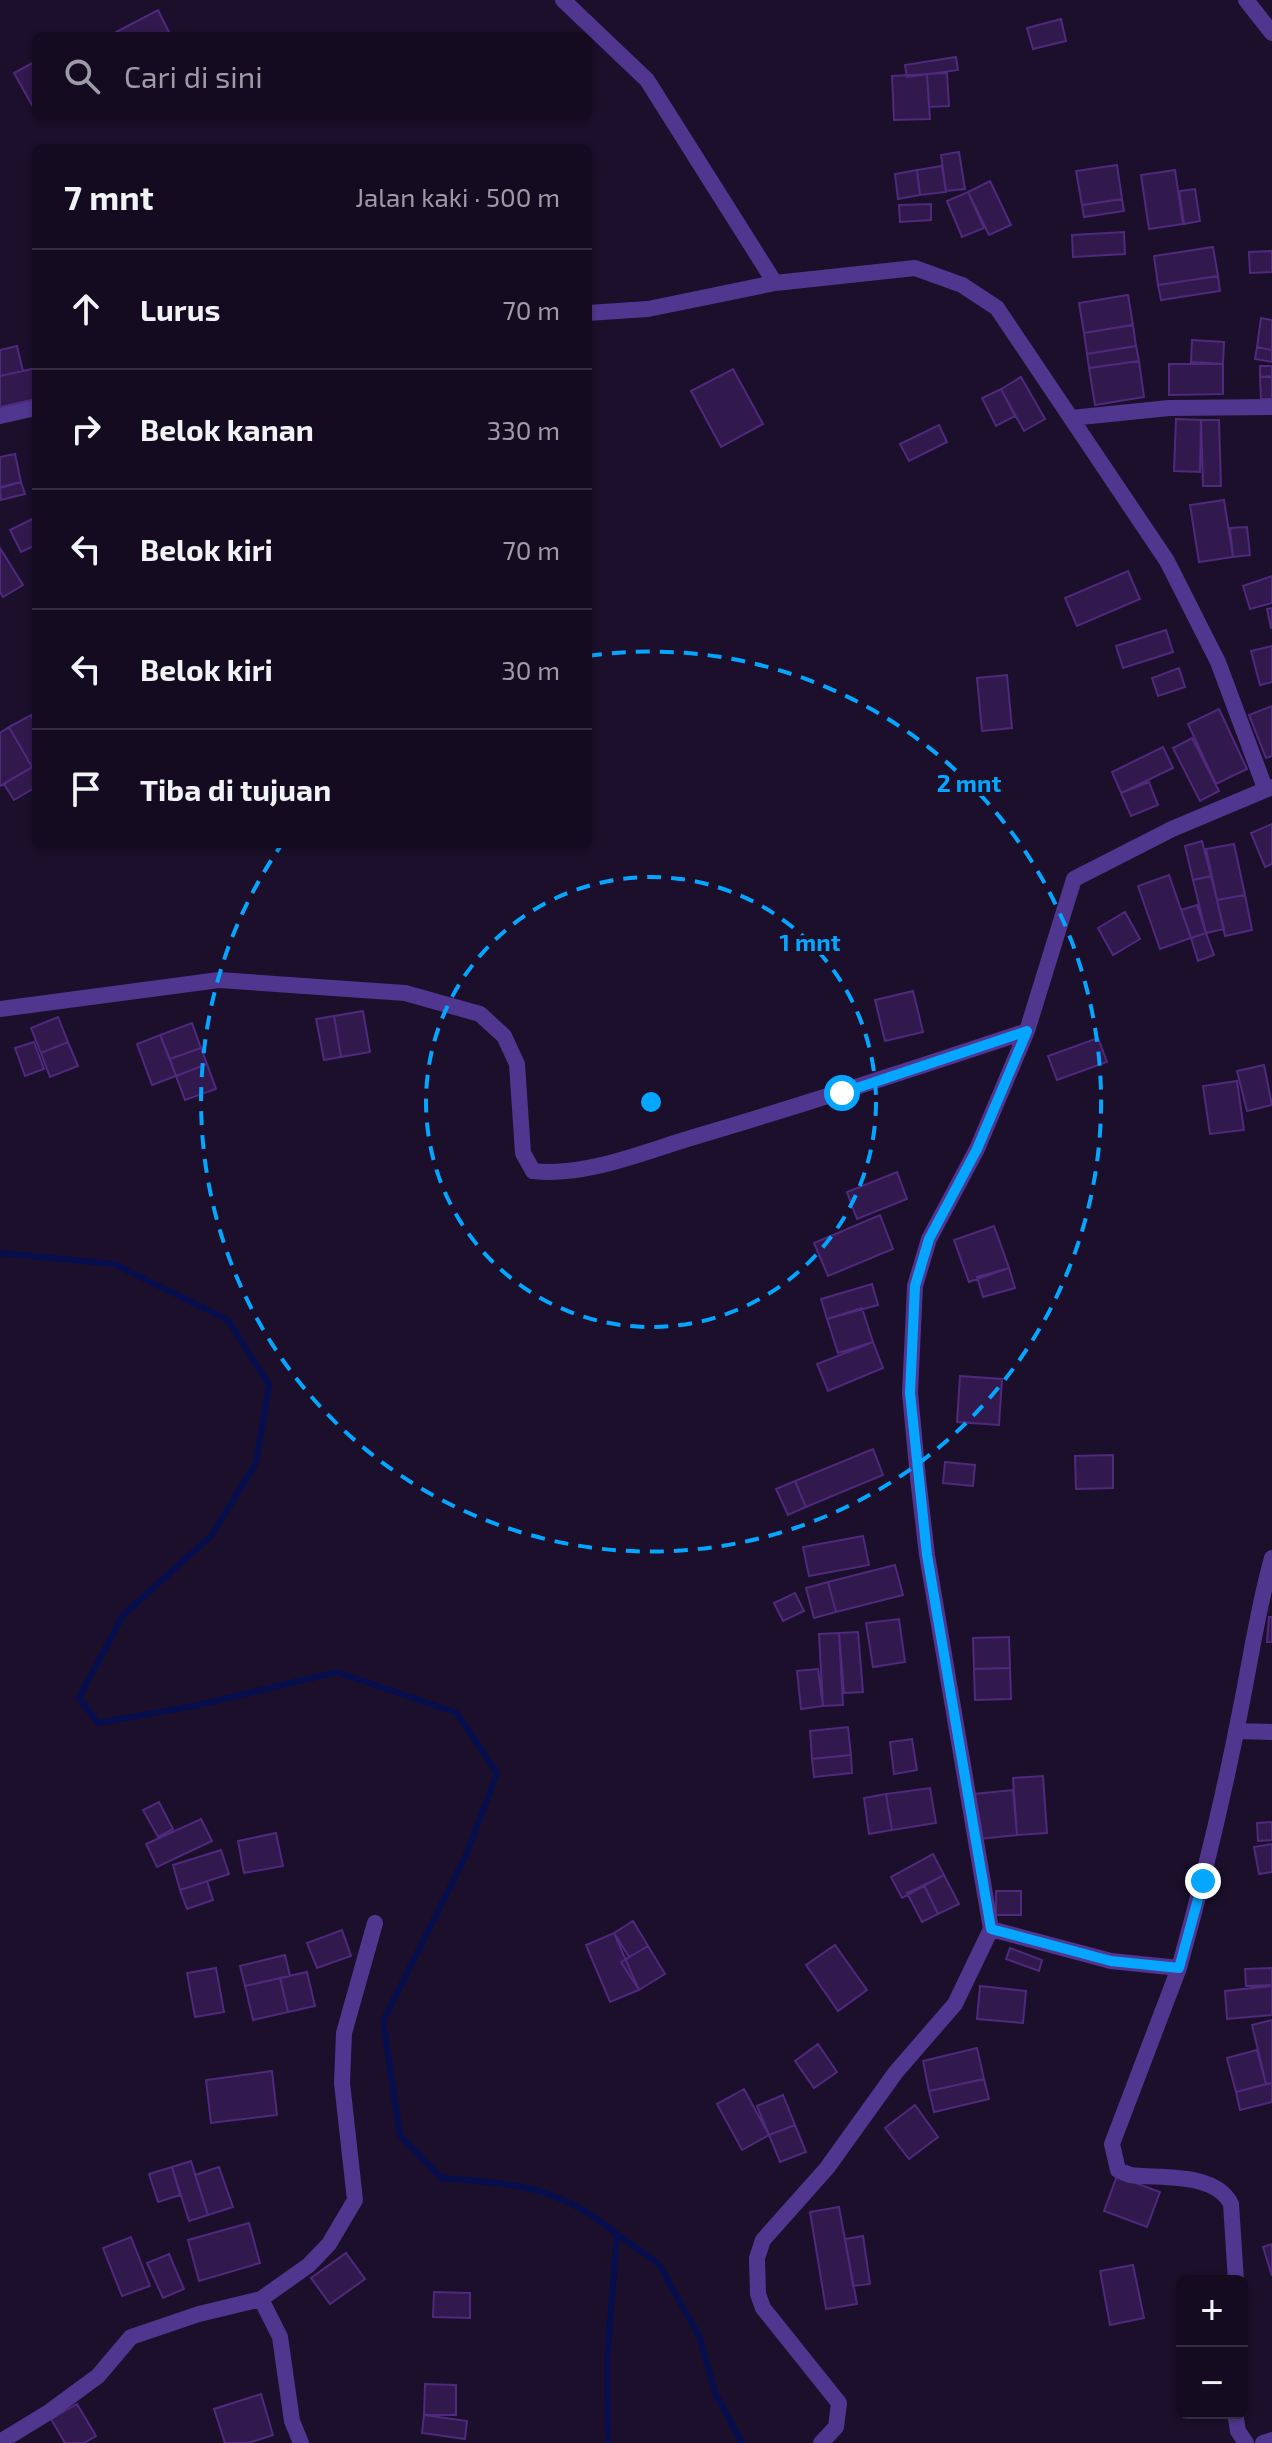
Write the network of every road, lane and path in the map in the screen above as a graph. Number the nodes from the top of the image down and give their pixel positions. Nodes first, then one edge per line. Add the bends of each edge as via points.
1 (563, 0) edge
2 (1246, 0) edge
3 (1272, 33) edge
4 (775, 283) junction
5 (592, 313) edge
6 (1272, 407) edge
7 (32, 409) edge
8 (0, 416) edge
9 (1071, 418) junction
10 (1269, 788) edge
11 (0, 1009) edge
12 (1027, 1031) junction
13 (1272, 1558) edge
14 (1236, 1731) junction
15 (1272, 1732) edge
16 (375, 1923) dead end
17 (991, 1929) junction
18 (1179, 1968) junction
19 (1236, 2275) edge
20 (261, 2299) junction
21 (1236, 2419) edge
22 (1272, 2440) edge
23 (0, 2442) edge
24 (301, 2443) edge
25 (821, 2443) edge
26 (1246, 2443) edge
27 (1263, 2443) edge

1 - 4 street via 647,80
2 - 3 street
4 - 5 street via 648,309
4 - 9 street via 915,268 962,285 997,308
6 - 9 street via 1169,408
7 - 8 street
9 - 10 street via 1167,561 1218,662
10 - 12 street via 1074,879
11 - 12 street via 219,980 405,993 480,1014 504,1036 517,1064 523,1153 533,1171 553,1173 605,1163 813,1102
12 - 17 street via 977,1149 929,1239 915,1286 910,1393 927,1555
13 - 14 street via 1258,1605
14 - 15 street
14 - 18 street
16 - 20 street via 344,2033 342,2083 355,2200 329,2244
17 - 18 street via 1111,1961
17 - 25 street via 955,2004 896,2072 827,2168 763,2240 757,2277 763,2308 839,2403 836,2427
18 - 19 street via 1112,2144 1113,2159 1118,2170 1130,2175 1211,2183 1225,2193 1231,2204
20 - 23 street via 131,2337 98,2376
20 - 24 street via 280,2337 292,2421
21 - 26 street
22 - 27 street

